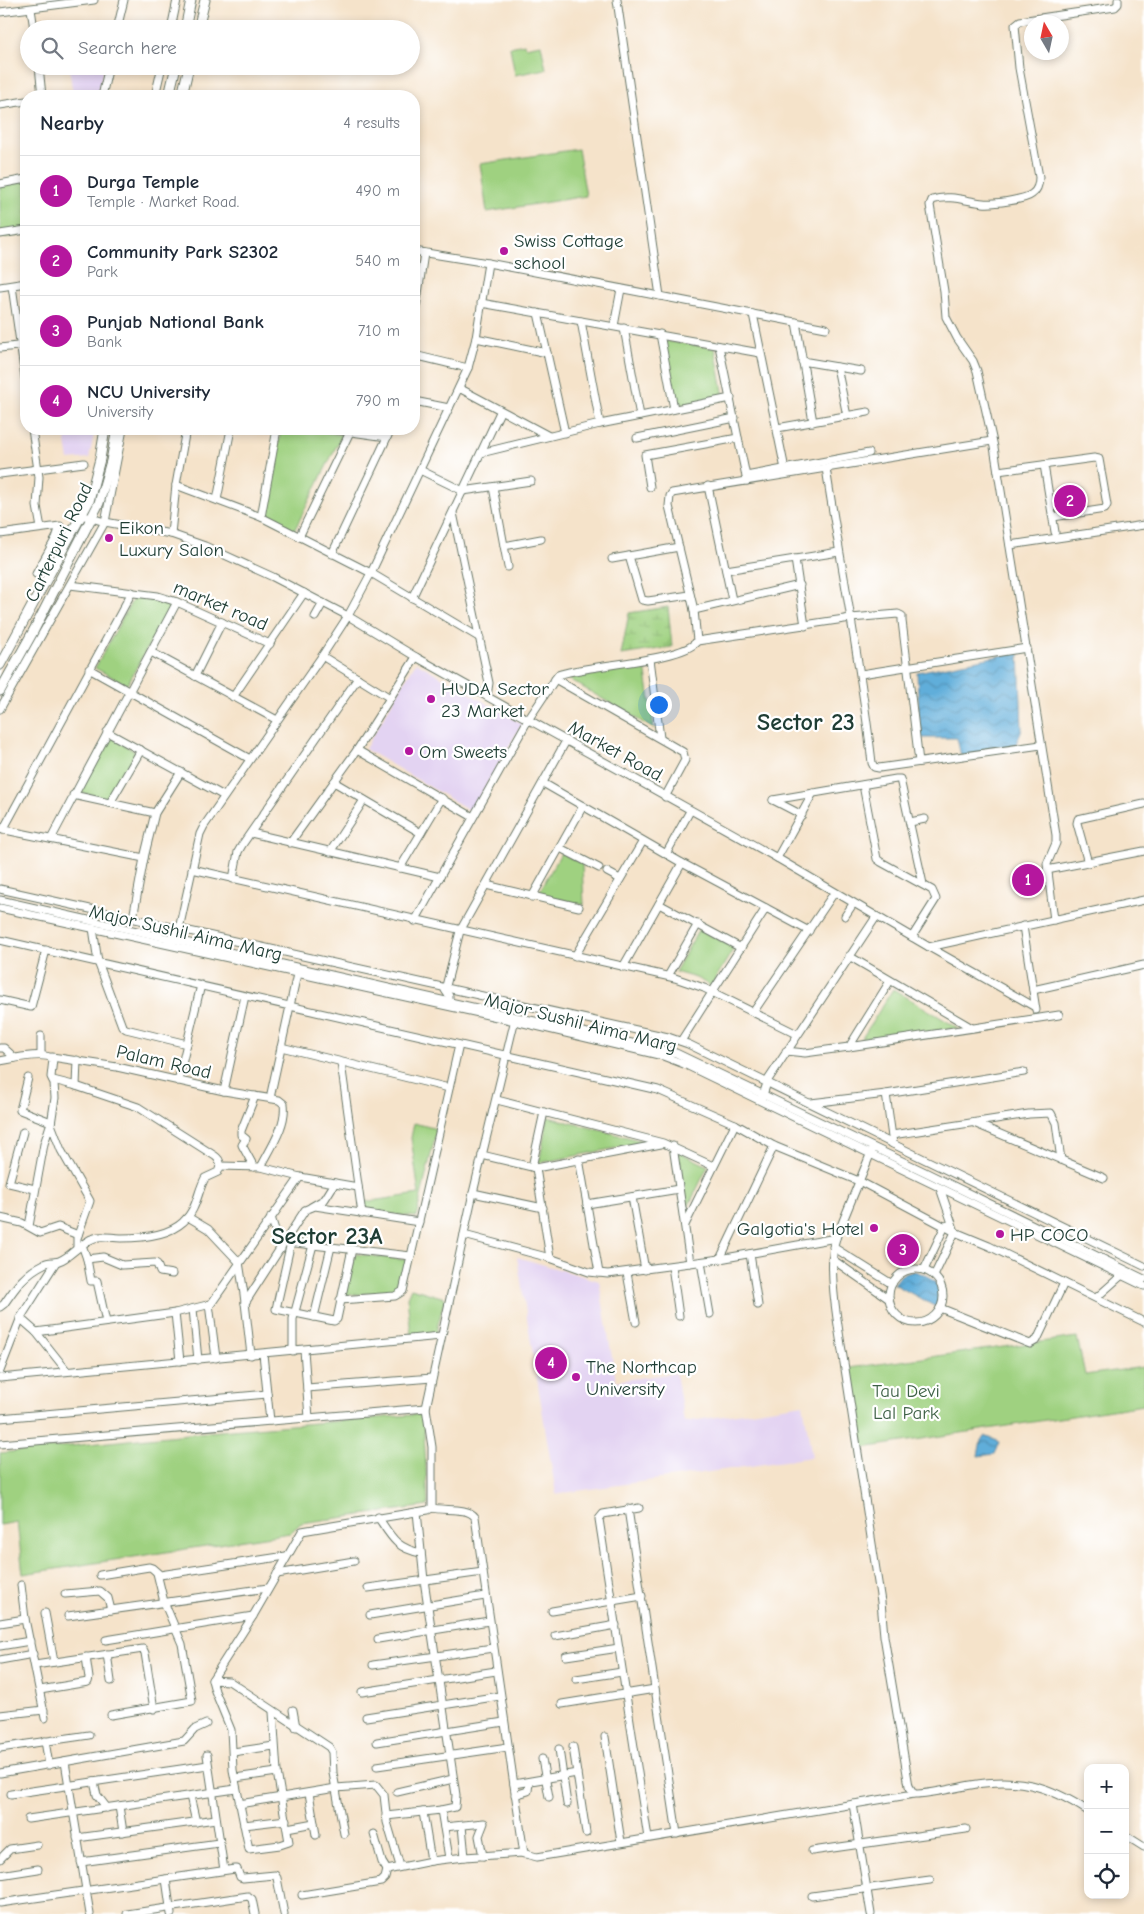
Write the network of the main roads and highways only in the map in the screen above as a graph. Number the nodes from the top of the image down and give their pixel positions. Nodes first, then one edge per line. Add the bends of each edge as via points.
1 (191, 0) edge
2 (205, 0) edge
3 (187, 20) edge
4 (200, 20) edge
5 (174, 75) edge
6 (187, 75) edge
7 (170, 90) edge
8 (183, 90) edge
9 (104, 435) edge
10 (116, 435) edge
11 (0, 665) edge
12 (0, 691) edge

1 - 3 main road
2 - 4 main road
5 - 7 main road
6 - 8 main road
9 - 11 main road, Carterpuri Road via 91,496
10 - 12 main road, Carterpuri Road via 99,503

